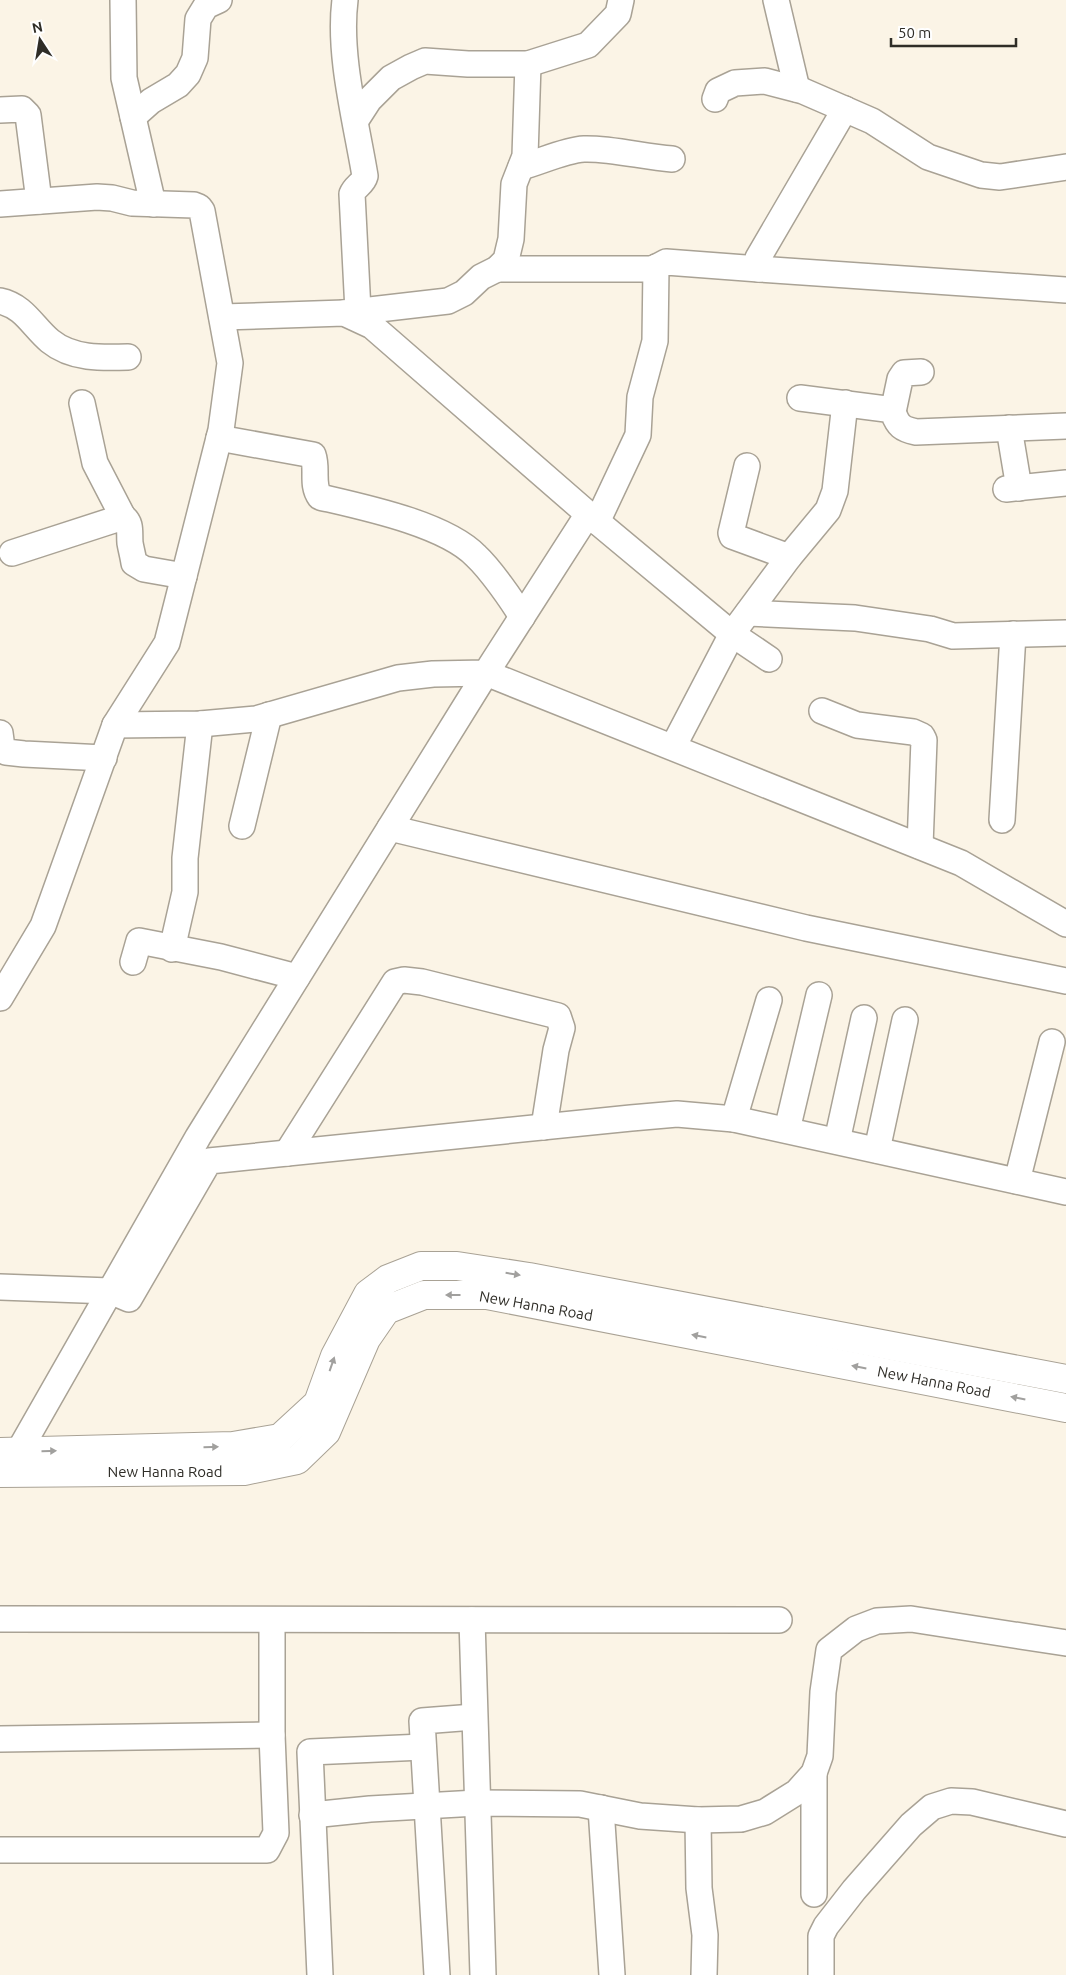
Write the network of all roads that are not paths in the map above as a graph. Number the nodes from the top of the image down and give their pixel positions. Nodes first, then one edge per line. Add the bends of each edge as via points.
1 (123, 0) edge
2 (219, 0) edge
3 (345, 0) edge
4 (621, 0) edge
5 (776, 0) edge
6 (528, 64) junction
7 (797, 89) junction
8 (715, 99) dead end
9 (845, 109) junction
10 (0, 110) edge
11 (133, 117) junction
12 (356, 120) junction
13 (672, 158) dead end
14 (521, 167) junction
15 (1066, 167) edge
16 (39, 201) junction
17 (0, 204) edge
18 (154, 204) junction
19 (656, 267) junction
20 (497, 269) junction
21 (759, 269) junction
22 (1066, 290) edge
23 (0, 301) edge
24 (351, 312) junction
25 (222, 317) junction
26 (128, 357) dead end
27 (921, 372) dead end
28 (800, 398) dead end
29 (82, 403) dead end
30 (845, 403) junction
31 (893, 412) junction
32 (1066, 426) edge
33 (1009, 428) junction
34 (219, 438) junction
35 (747, 466) dead end
36 (1066, 483) edge
37 (123, 517) junction
38 (592, 518) junction
39 (12, 553) dead end
40 (789, 557) junction
41 (184, 576) junction
42 (748, 613) junction
43 (522, 617) junction
44 (1066, 633) edge
45 (732, 634) junction
46 (1013, 634) junction
47 (769, 659) dead end
48 (486, 673) junction
49 (822, 711) dead end
50 (268, 715) junction
51 (200, 724) junction
52 (116, 725) junction
53 (0, 733) edge
54 (672, 747) junction
55 (104, 758) junction
56 (1002, 820) dead end
57 (242, 826) dead end
58 (390, 828) junction
59 (920, 846) junction
60 (1066, 924) edge
61 (172, 949) junction
62 (133, 962) dead end
63 (297, 977) junction
64 (1066, 981) edge
65 (819, 995) dead end
66 (0, 998) edge
67 (769, 1000) dead end
68 (864, 1018) dead end
69 (905, 1020) dead end
70 (1052, 1042) dead end
71 (734, 1119) junction
72 (544, 1127) junction
73 (787, 1130) junction
74 (837, 1141) junction
75 (876, 1150) junction
76 (287, 1153) junction
77 (1017, 1181) junction
78 (1065, 1186) edge
79 (0, 1288) edge
80 (110, 1291) junction
81 (1066, 1379) edge
82 (1066, 1408) edge
83 (7, 1462) edge
84 (0, 1619) edge
85 (272, 1620) junction
86 (472, 1620) junction
87 (779, 1620) dead end
88 (1066, 1643) edge
89 (474, 1717) junction
90 (272, 1735) junction
91 (0, 1739) edge
92 (423, 1747) junction
93 (814, 1773) junction
94 (477, 1803) junction
95 (426, 1807) junction
96 (601, 1808) junction
97 (312, 1815) junction
98 (698, 1820) junction
99 (1066, 1824) edge
100 (0, 1850) edge
101 (814, 1894) dead end
102 (320, 1975) edge
103 (437, 1975) edge
104 (483, 1975) edge
105 (612, 1975) edge
106 (704, 1975) edge
107 (821, 1975) edge

1 - 11 street via 124,78
2 - 11 street via 206,6 198,19 195,58 188,74 178,85
3 - 12 street via 342,16 347,72
4 - 6 street via 618,14 588,45
5 - 7 street
6 - 12 street via 425,61 391,78 369,100
6 - 14 street via 525,156
7 - 8 street via 765,81 735,83 718,91
7 - 9 street
9 - 15 street via 872,121 928,156 981,175 1000,177
9 - 21 street via 758,258 756,264
10 - 16 street via 22,108 28,115
11 - 18 street
12 - 24 street via 365,176 352,194
13 - 14 street via 583,149
14 - 20 street via 514,184 511,239 506,260
16 - 17 street
16 - 18 street via 97,196
18 - 25 street via 194,205 202,211
19 - 20 street
19 - 21 street via 666,262
19 - 38 street via 655,341 640,397 638,435
20 - 24 street via 481,276 448,301
21 - 22 street
23 - 26 street via 13,304 51,342 72,352 94,358
24 - 25 street
24 - 38 street via 372,326
25 - 34 street via 230,363
27 - 31 street via 904,373
28 - 30 street
29 - 37 street via 95,463
30 - 31 street
30 - 40 street via 835,491 828,510
31 - 33 street via 897,424 904,430 916,432
32 - 33 street
33 - 36 street via 1012,489
34 - 41 street
34 - 43 street via 313,455 315,490 320,497 380,511 454,539 476,555
35 - 40 street via 732,536
37 - 39 street
37 - 41 street via 128,520 134,563 144,569
38 - 43 street
38 - 45 street
40 - 42 street
41 - 52 street via 167,643
42 - 45 street
42 - 46 street via 855,618 953,636
43 - 48 street
44 - 46 street
45 - 47 street
45 - 54 street
46 - 56 street
48 - 50 street via 398,678
48 - 54 street
48 - 58 street
49 - 59 street via 857,726 913,732 922,736
50 - 51 street
50 - 57 street
51 - 52 street
51 - 61 street via 185,858 185,892
52 - 55 street
53 - 55 street via 2,748 6,752
54 - 59 street
55 - 66 street via 43,926
58 - 63 street
58 - 64 street via 806,928
59 - 60 street via 961,863
61 - 62 street via 139,941
61 - 63 street via 221,957
63 - 80 street via 198,1137
65 - 73 street
67 - 71 street
68 - 74 street
69 - 75 street
70 - 77 street
71 - 72 street via 677,1114
71 - 73 street
72 - 76 street
72 - 76 street via 562,1028 558,1016 404,980 395,982
73 - 74 street
74 - 75 street
75 - 77 street
76 - 80 street via 209,1161 129,1299
77 - 78 street
79 - 80 street
80 - 83 street
83 -> 81 main road, New Hanna Road via 233,1446 280,1438 318,1404 335,1356 368,1294 388,1279 421,1266 457,1266 529,1276
82 -> 83 main road, New Hanna Road via 487,1295 424,1295 386,1310 366,1339 326,1432 298,1460 244,1471
84 - 85 street
85 - 86 street
85 - 90 street
86 - 87 street
86 - 89 street
88 - 93 street via 911,1619 877,1621 856,1629 829,1650 820,1756
89 - 92 street via 422,1721
89 - 94 street
90 - 91 street
90 - 100 street via 276,1833 267,1850
92 - 95 street
92 - 97 street via 310,1752
93 - 98 street via 797,1792 765,1812 741,1819
93 - 101 street
94 - 95 street
94 - 96 street via 580,1804
94 - 104 street
95 - 97 street
95 - 103 street
96 - 98 street via 640,1816
96 - 105 street
97 - 102 street
98 - 106 street via 699,1888 705,1935
99 - 107 street via 972,1802 951,1801 932,1807 911,1825 826,1926 821,1936

